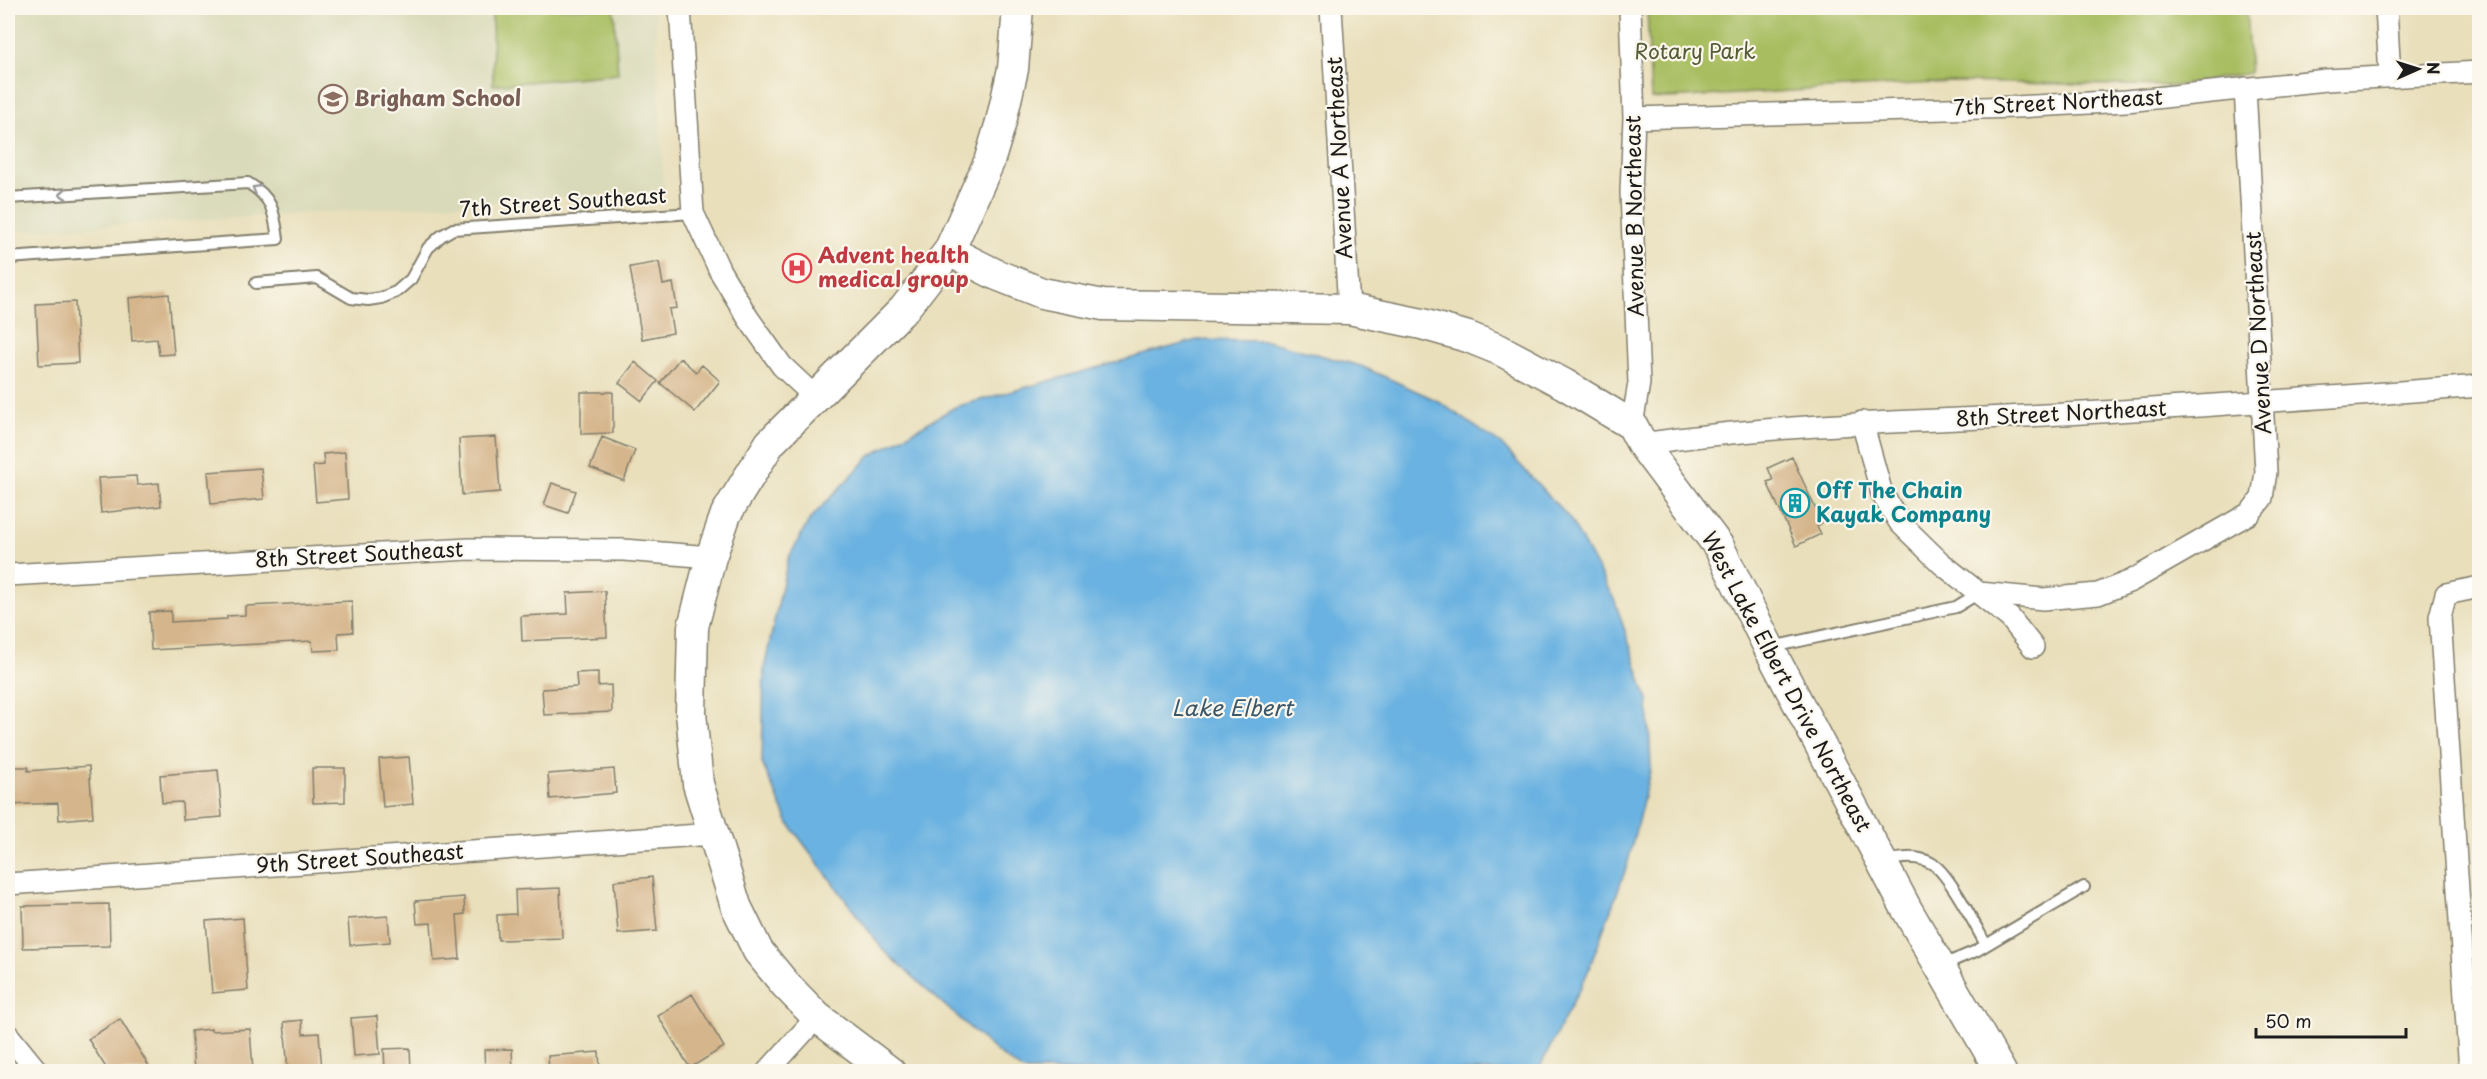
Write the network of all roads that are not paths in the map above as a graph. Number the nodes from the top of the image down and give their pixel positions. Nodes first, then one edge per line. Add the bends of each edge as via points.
1 (681, 8) edge
2 (1018, 8) edge
3 (1331, 8) edge
4 (1630, 8) edge
5 (2386, 8) edge
6 (2480, 72) edge
7 (2390, 76) junction
8 (2245, 88) junction
9 (1634, 118) junction
10 (8, 198) edge
11 (693, 213) junction
12 (949, 251) junction
13 (8, 258) edge
14 (256, 283) dead end
15 (1349, 309) junction
16 (2480, 386) edge
17 (815, 396) junction
18 (2262, 402) junction
19 (1862, 422) junction
20 (1637, 434) junction
21 (711, 557) junction
22 (8, 575) edge
23 (2480, 587) edge
24 (1979, 593) junction
25 (2033, 647) dead end
26 (1769, 648) junction
27 (713, 834) junction
28 (1882, 862) junction
29 (8, 884) edge
30 (2084, 887) dead end
31 (1986, 945) junction
32 (1940, 966) junction
33 (817, 1017) junction
34 (8, 1035) edge
35 (38, 1071) edge
36 (767, 1071) edge
37 (890, 1071) edge
38 (2001, 1071) edge
39 (2470, 1071) edge

1 - 11 street
2 - 12 street via 1013,69 1001,122 989,162
3 - 15 street, Avenue A Northeast
4 - 9 street, Avenue B Northeast
5 - 7 street
6 - 7 street, 7th Street Northeast
7 - 8 street, 7th Street Northeast
8 - 9 street, 7th Street Northeast via 2175,98 2016,107
8 - 18 street, Avenue D Northeast
9 - 20 street, Avenue B Northeast via 1631,192 1639,383
13 -> 10 lane via 278,239 274,213 264,193 248,183
11 - 14 lane, 7th Street Southeast via 453,229 428,248 411,279 396,292 369,300 345,296 318,278
11 - 17 street via 748,318 782,366
12 - 15 street, West Lake Elbert Drive Northeast via 997,276 1042,293 1103,305
12 - 17 street via 904,309
15 - 20 street, West Lake Elbert Drive Northeast via 1422,324 1500,350 1564,384
16 - 18 street, 8th Street Northeast
17 - 21 street via 770,442 748,476 726,514
18 - 19 street, 8th Street Northeast
18 - 24 street, Avenue D Northeast via 2266,472 2262,498 2250,513 2131,580 2098,594 2043,599
19 - 20 street, 8th Street Northeast via 1707,434
19 - 24 street via 1882,494 1900,523
20 - 26 street, West Lake Elbert Drive Northeast via 1719,547
21 - 22 street, 8th Street Southeast via 624,550 469,549
21 - 27 street via 693,627 690,713 698,784
23 - 39 street via 2446,594 2440,622
24 - 25 street via 2010,618
24 - 26 lane via 1956,607
26 - 28 street, West Lake Elbert Drive Northeast
27 - 29 street, 9th Street Southeast
27 - 33 street via 736,906 758,951
28 - 31 lane via 1905,857 1932,863 1953,888
28 - 32 street, West Lake Elbert Drive Northeast
30 - 31 lane
31 - 32 lane
32 - 38 street, West Lake Elbert Drive Northeast
33 - 36 street
33 - 37 street
34 - 35 street

